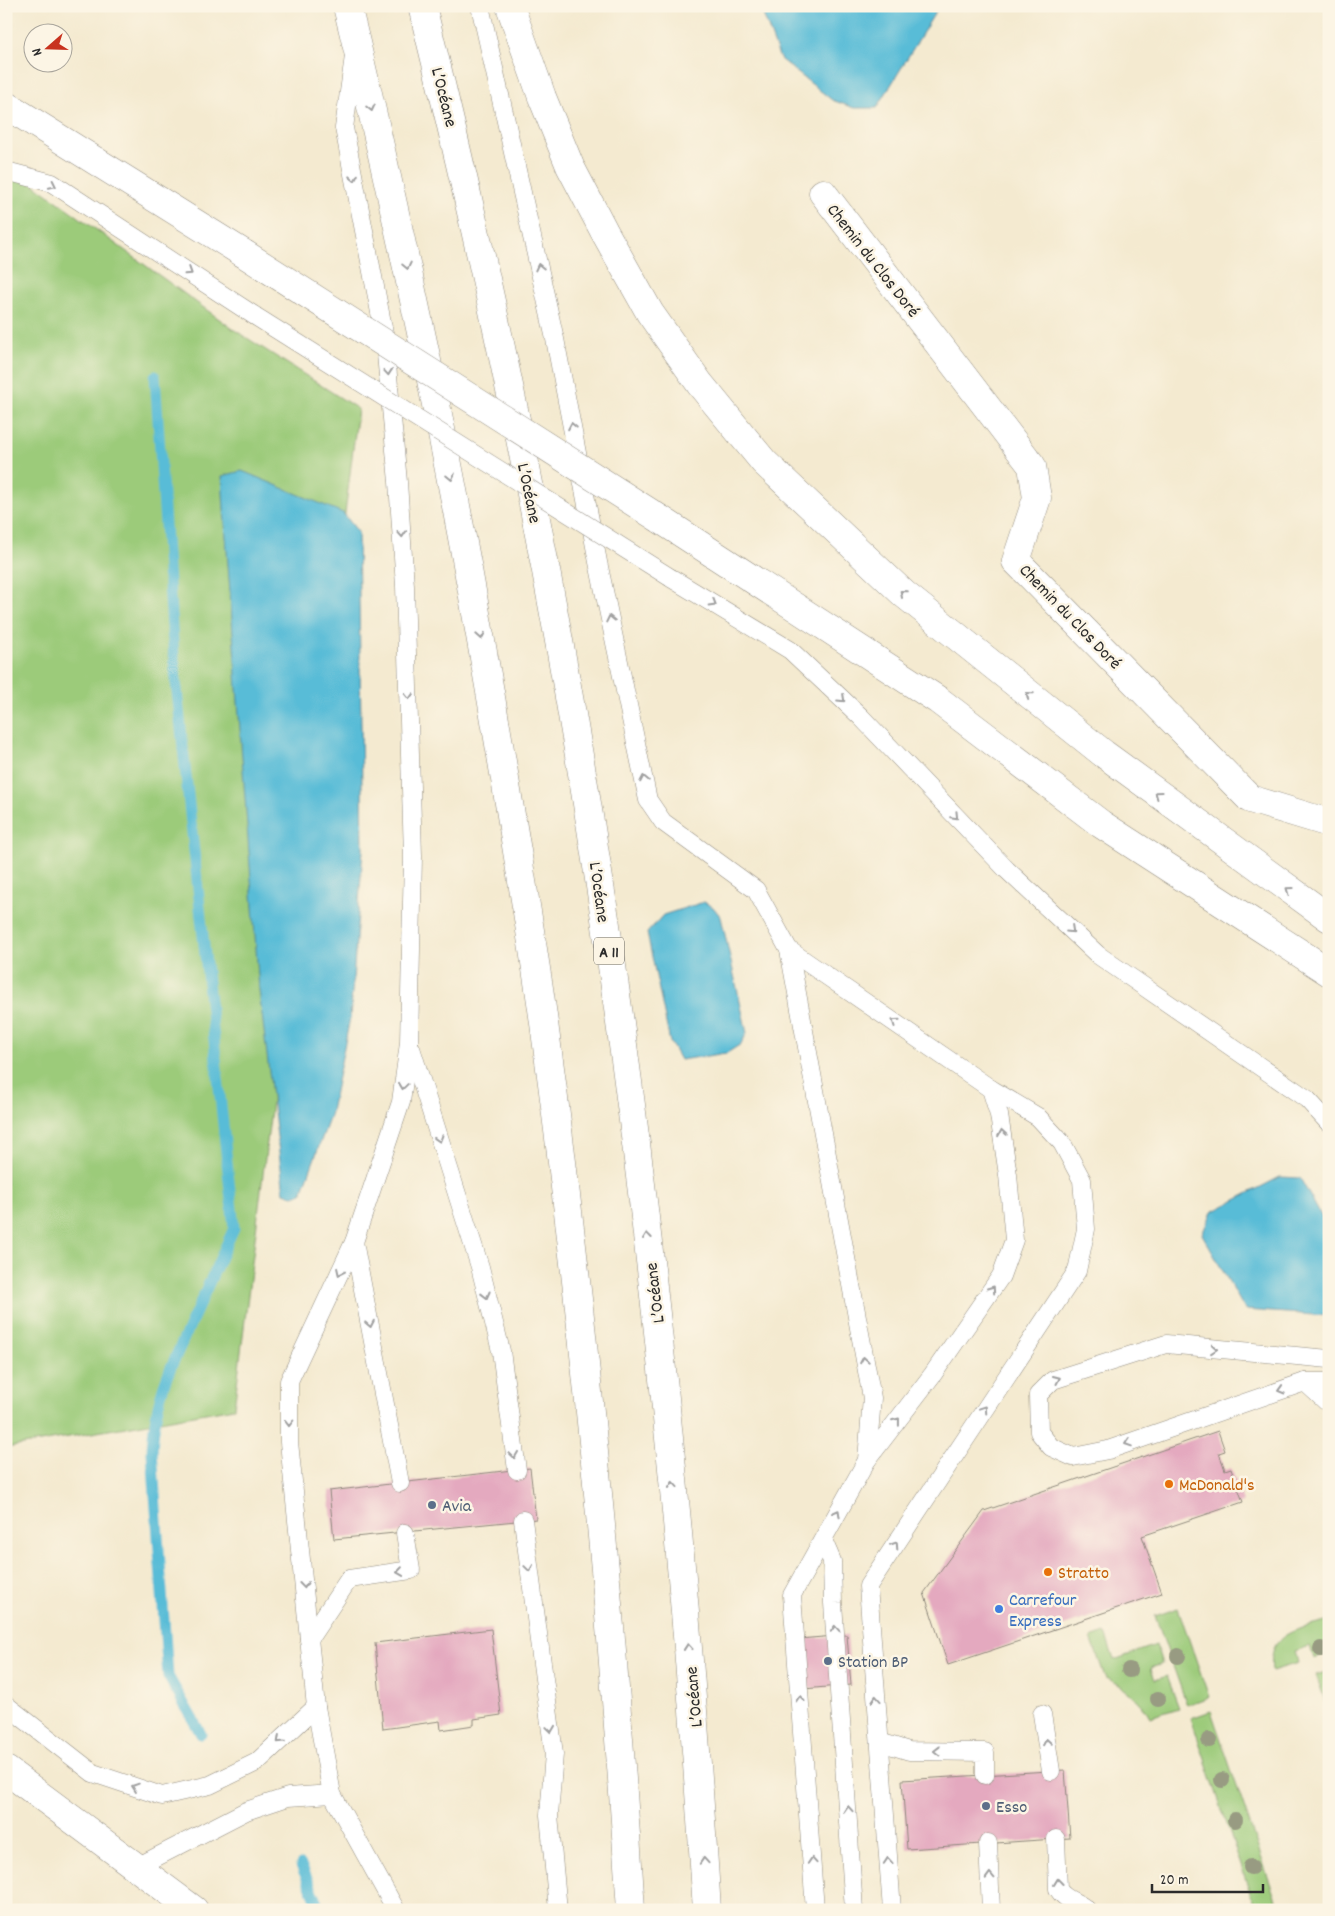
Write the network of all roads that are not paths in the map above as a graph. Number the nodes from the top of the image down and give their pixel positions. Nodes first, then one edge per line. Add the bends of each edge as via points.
1 (347, 6) edge
2 (422, 6) edge
3 (480, 6) edge
4 (510, 6) edge
5 (356, 43) junction
6 (6, 105) edge
7 (6, 171) edge
8 (823, 194) dead end
9 (1329, 823) edge
10 (1329, 918) edge
11 (789, 950) junction
12 (1329, 972) edge
13 (409, 1043) junction
14 (991, 1089) junction
15 (1329, 1123) edge
16 (354, 1242) junction
17 (1329, 1359) edge
18 (1305, 1382) junction
19 (1329, 1382) edge
20 (1329, 1404) edge
21 (867, 1460) junction
22 (516, 1470) dead end
23 (400, 1483) dead end
24 (523, 1520) dead end
25 (406, 1533) dead end
26 (823, 1540) junction
27 (309, 1639) junction
28 (6, 1705) edge
29 (316, 1707) junction
30 (1042, 1714) dead end
31 (880, 1742) junction
32 (6, 1770) edge
33 (1051, 1771) dead end
34 (985, 1775) dead end
35 (332, 1794) junction
36 (1056, 1839) dead end
37 (988, 1843) dead end
38 (137, 1867) junction
39 (194, 1910) edge
40 (396, 1910) edge
41 (558, 1910) edge
42 (631, 1910) edge
43 (707, 1910) edge
44 (815, 1910) edge
45 (854, 1910) edge
46 (892, 1910) edge
47 (991, 1910) edge
48 (1087, 1910) edge

1 - 5 main road
43 -> 2 main road, L’Océane / A 11 via 696,1729 662,1359 622,1041 590,823 553,605 500,344
11 -> 3 lane via 756,890 663,822 648,800 555,339
10 -> 4 main road via 1104,754 904,594 764,462 700,384 650,313 604,231 570,166
5 -> 13 lane via 344,128 384,333 405,586 413,856
5 -> 42 main road via 454,490 486,664 543,1021 578,1298 619,1725
6 - 12 main road, bridge via 660,519 938,700 1101,824
7 -> 15 lane, bridge via 52,183 255,316 790,650 861,718 1007,870 1098,955 1307,1099
8 - 9 main road, Chemin du Clos Doré via 1032,466 1037,498 1016,561 1250,799
14 -> 11 lane
21 -> 11 lane via 872,1398
13 -> 16 lane via 401,1102
13 -> 22 lane via 480,1267 501,1351
21 -> 14 lane via 933,1374 1001,1276 1014,1240 999,1115
31 -> 14 lane via 868,1586 1077,1271 1086,1229 1082,1180 1062,1143 1038,1117
16 -> 23 lane
16 -> 27 lane via 289,1381 289,1442
18 -> 17 lane via 1108,1450 1073,1457 1051,1447 1039,1432 1038,1395 1053,1380 1166,1344
18 - 19 lane
18 - 20 lane
26 -> 21 lane
24 -> 41 lane via 554,1754 549,1815
25 -> 27 lane via 411,1570 349,1579
44 -> 26 lane via 792,1595
45 -> 26 lane via 832,1561
27 - 29 lane
29 -> 28 lane via 257,1762 210,1785 162,1796 93,1773
29 - 35 lane
33 -> 30 lane
34 -> 31 lane via 986,1752 909,1751
46 -> 31 lane
32 - 38 main road
35 - 38 lane via 288,1797 246,1811
35 - 40 lane
48 -> 36 lane via 1062,1896 1058,1890
47 -> 37 lane
38 - 39 main road

